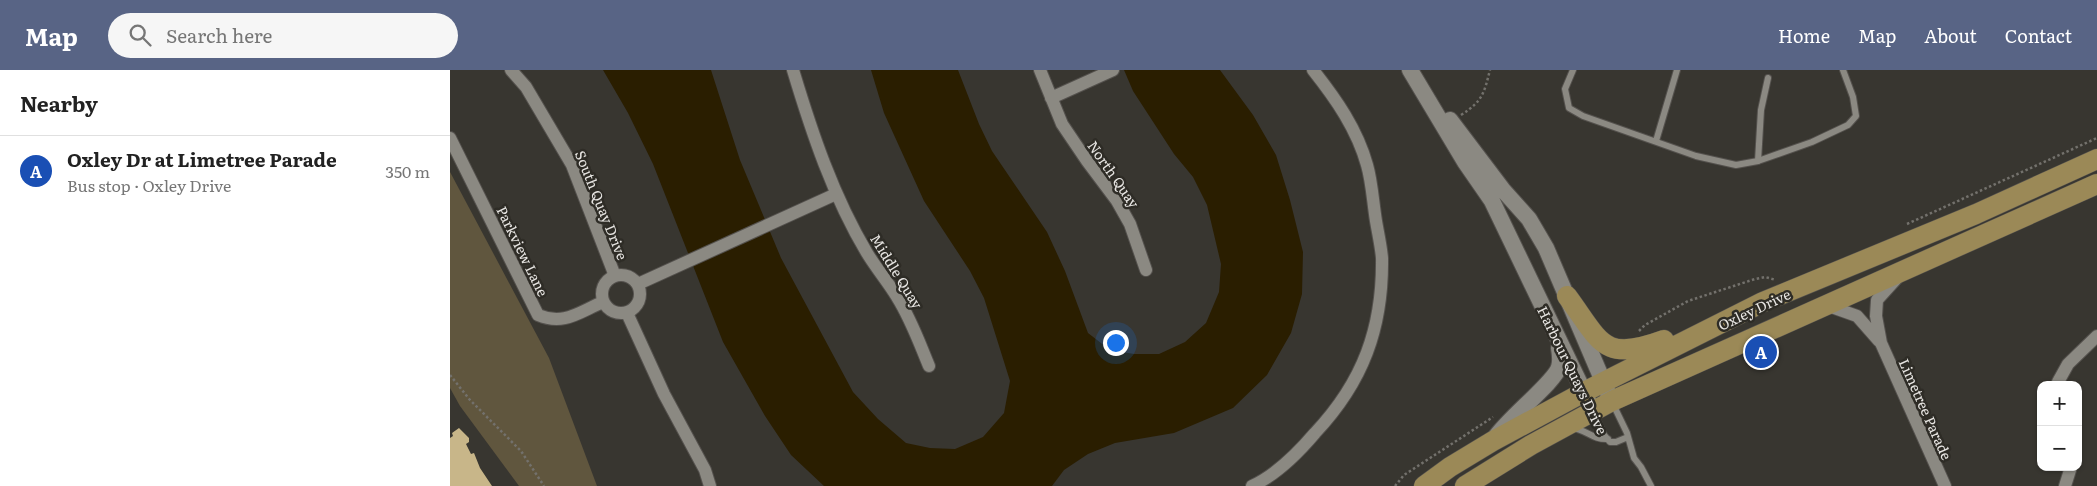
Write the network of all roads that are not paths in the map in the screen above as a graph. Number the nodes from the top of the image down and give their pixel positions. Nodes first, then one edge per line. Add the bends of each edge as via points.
1 (512, 70) edge
2 (793, 70) edge
3 (1040, 70) edge
4 (1314, 70) edge
5 (1410, 70) edge
6 (1422, 70) edge
7 (1573, 70) edge
8 (1678, 70) edge
9 (1843, 70) edge
10 (1110, 71) edge
11 (1768, 78) dead end
12 (1051, 98) junction
13 (450, 138) edge
14 (1656, 141) junction
15 (2097, 159) edge
16 (1758, 161) junction
17 (2097, 183) edge
18 (836, 194) junction
19 (1976, 214) junction
20 (1146, 270) dead end
21 (1905, 271) junction
22 (615, 276) junction
23 (638, 284) junction
24 (1567, 296) junction
25 (603, 302) junction
26 (1764, 302) junction
27 (1825, 305) junction
28 (627, 313) junction
29 (2097, 336) edge
30 (1559, 343) junction
31 (1881, 343) junction
32 (929, 366) dead end
33 (2059, 381) edge
34 (1604, 382) junction
35 (1584, 392) junction
36 (1612, 401) junction
37 (1593, 411) junction
38 (1561, 428) junction
39 (1628, 437) junction
40 (1608, 439) junction
41 (1493, 441) junction
42 (2070, 471) edge
43 (710, 486) edge
44 (1252, 486) edge
45 (1424, 486) edge
46 (1465, 486) edge
47 (1651, 486) edge
48 (1944, 486) edge
49 (2065, 486) edge

1 - 22 street, South Quay Drive via 526,87 572,165
2 - 18 street, Middle Quay
3 - 12 street, North Quay
4 - 44 street via 1338,101 1368,165 1382,257 1380,303 1371,346 1351,388 1296,454
5 - 30 street, Harbour Quays Drive via 1492,201
6 - 24 street, Harbour Quays Drive via 1450,120 1529,219
7 - 14 lane via 1565,89 1569,108 1583,116
8 - 14 lane
9 - 16 lane via 1856,116 1848,125
10 - 12 street
11 - 16 lane via 1761,110
12 - 20 street, North Quay via 1062,124 1130,224
13 - 25 street, Parkview Lane via 538,314 550,320 563,320
14 - 16 lane via 1696,156 1736,165
15 - 19 main road, Oxley Drive
17 - 19 main road via 2079,183 1992,220 1982,222
17 - 21 main road, Oxley Drive
18 - 23 street
18 - 32 street, Middle Quay via 867,253 910,320
19 - 26 main road, Oxley Drive
21 - 27 main road, Oxley Drive
21 - 31 street, Limetree Parade via 1877,300
22 - 23 street via 626,276
22 - 25 street via 604,286
23 - 28 street via 640,300
24 - 26 main road via 1603,342 1624,351 1640,349
24 - 34 street, Harbour Quays Drive
25 - 28 street via 612,312
26 - 34 main road, Oxley Drive
27 - 31 street, Limetree Parade via 1857,316
27 - 36 main road, Oxley Drive
28 - 43 street
29 - 33 street via 2068,364
30 - 35 street, Harbour Quays Drive
30 - 41 street via 1560,361 1556,373 1505,424
31 - 48 street, Limetree Parade
34 - 35 main road, Oxley Drive
34 - 36 street, Harbour Quays Drive
35 - 37 street, Harbour Quays Drive
35 - 41 main road, Oxley Drive
36 - 37 main road, Oxley Drive
36 - 39 lane, Harbour Quays Drive
37 - 38 main road, Oxley Drive
37 - 40 lane, Harbour Quays Drive
38 - 40 lane via 1578,429 1598,440
38 - 46 main road, Oxley Drive
39 - 40 lane, Harbour Quays Drive via 1616,442
39 - 47 lane via 1634,458
41 - 45 main road, Oxley Drive
42 - 49 street

